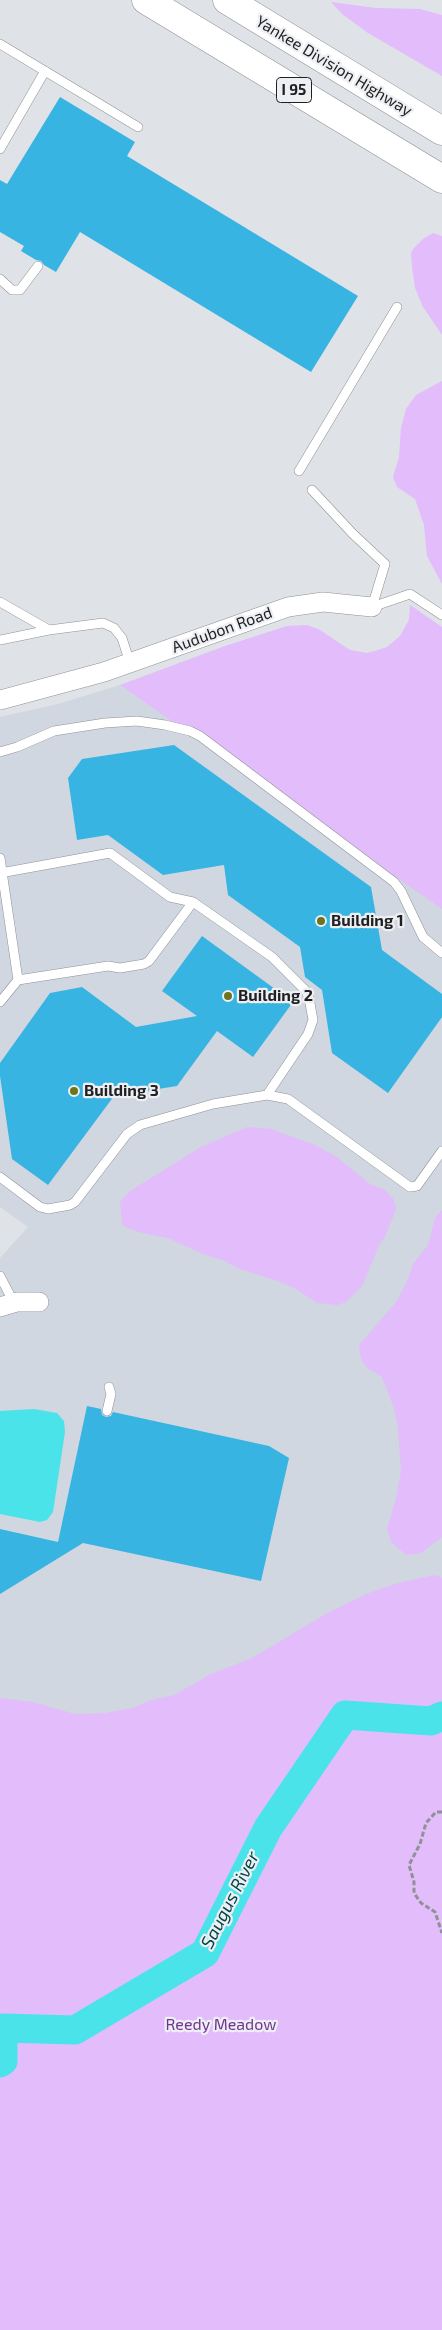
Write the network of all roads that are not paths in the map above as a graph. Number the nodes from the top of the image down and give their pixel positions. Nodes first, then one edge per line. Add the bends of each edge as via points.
1 (146, 0) edge
2 (227, 0) edge
3 (0, 44) edge
4 (45, 71) junction
5 (138, 127) dead end
6 (442, 131) edge
7 (0, 149) edge
8 (442, 179) edge
9 (38, 266) dead end
10 (0, 279) edge
11 (397, 307) dead end
12 (300, 471) dead end
13 (312, 490) dead end
14 (0, 602) edge
15 (372, 607) junction
16 (442, 614) edge
17 (49, 630) junction
18 (0, 640) edge
19 (130, 663) junction
20 (0, 700) edge
21 (0, 752) edge
22 (0, 858) edge
23 (1, 873) edge
24 (193, 902) junction
25 (442, 953) edge
26 (18, 980) junction
27 (0, 1002) edge
28 (268, 1095) junction
29 (442, 1151) edge
30 (0, 1177) edge
31 (0, 1276) edge
32 (39, 1302) dead end
33 (7, 1305) edge
34 (109, 1387) dead end
35 (107, 1411) dead end

1 - 8 highway, I 95
2 - 6 highway, Yankee Division Highway / I 95
3 - 4 lane
4 - 5 lane
4 - 7 lane
9 - 10 lane via 20,290 12,290
11 - 12 lane
13 - 15 lane via 385,564
14 - 17 lane
15 - 16 lane, Audubon Road via 410,594
15 - 19 street, Audubon Road via 335,602 288,607
17 - 18 lane
17 - 19 lane via 103,623 114,628 122,638
19 - 20 street, Audubon Road
21 - 25 lane via 54,731 105,723 137,721 190,731 394,882 423,937
22 - 23 lane
23 - 24 lane via 110,853 170,896
23 - 26 lane
24 - 26 lane via 144,964 120,968 108,966
24 - 28 lane via 272,957 306,990 313,1020 308,1034
26 - 27 lane
28 - 29 lane via 288,1099 410,1188 417,1186
28 - 30 lane via 213,1104 140,1125 127,1134 70,1205 42,1208
31 - 33 lane
32 - 33 street
34 - 35 lane via 111,1394

